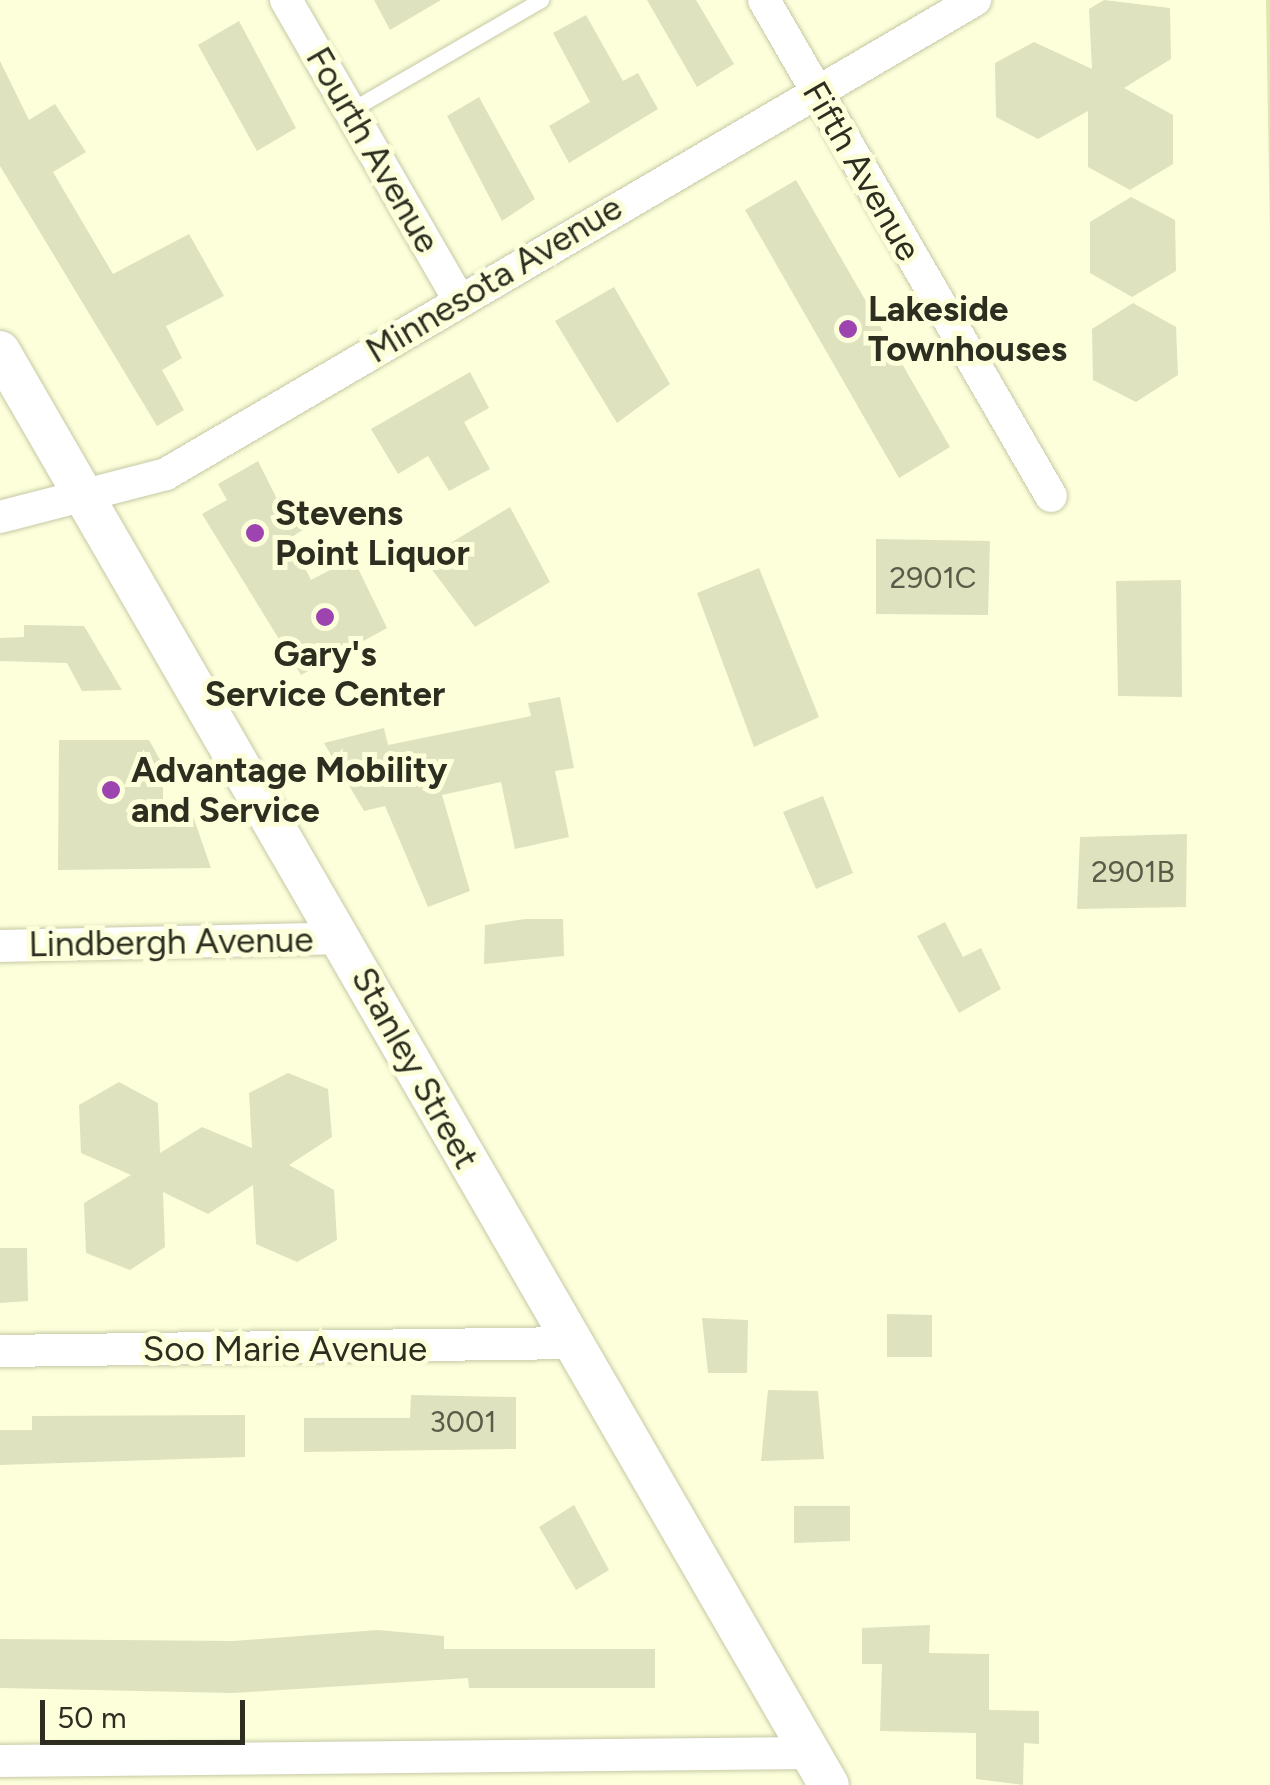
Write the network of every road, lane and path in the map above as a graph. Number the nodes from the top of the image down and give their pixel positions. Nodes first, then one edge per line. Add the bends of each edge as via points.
1 (286, 0) edge
2 (540, 0) edge
3 (764, 0) edge
4 (974, 0) edge
5 (814, 88) junction
6 (351, 110) junction
7 (458, 300) junction
8 (0, 351) edge
9 (1052, 496) dead end
10 (89, 502) junction
11 (0, 518) edge
12 (342, 938) junction
13 (0, 946) edge
14 (570, 1344) junction
15 (0, 1351) edge
16 (0, 1761) edge
17 (819, 1769) edge

1 - 6 street, Fourth Avenue
2 - 6 lane
3 - 5 street, Fifth Avenue
4 - 5 street, Minnesota Avenue
5 - 7 street, Minnesota Avenue
5 - 9 street, Fifth Avenue
6 - 7 street, Fourth Avenue
7 - 10 street, Minnesota Avenue via 166,474
8 - 10 street, Stanley Street
10 - 11 street, Minnesota Avenue
10 - 12 street, Stanley Street
12 - 13 street, Lindbergh Avenue
12 - 14 street, Stanley Street
14 - 15 street, Soo Marie Avenue
14 - 17 street, Stanley Street
16 - 17 street

